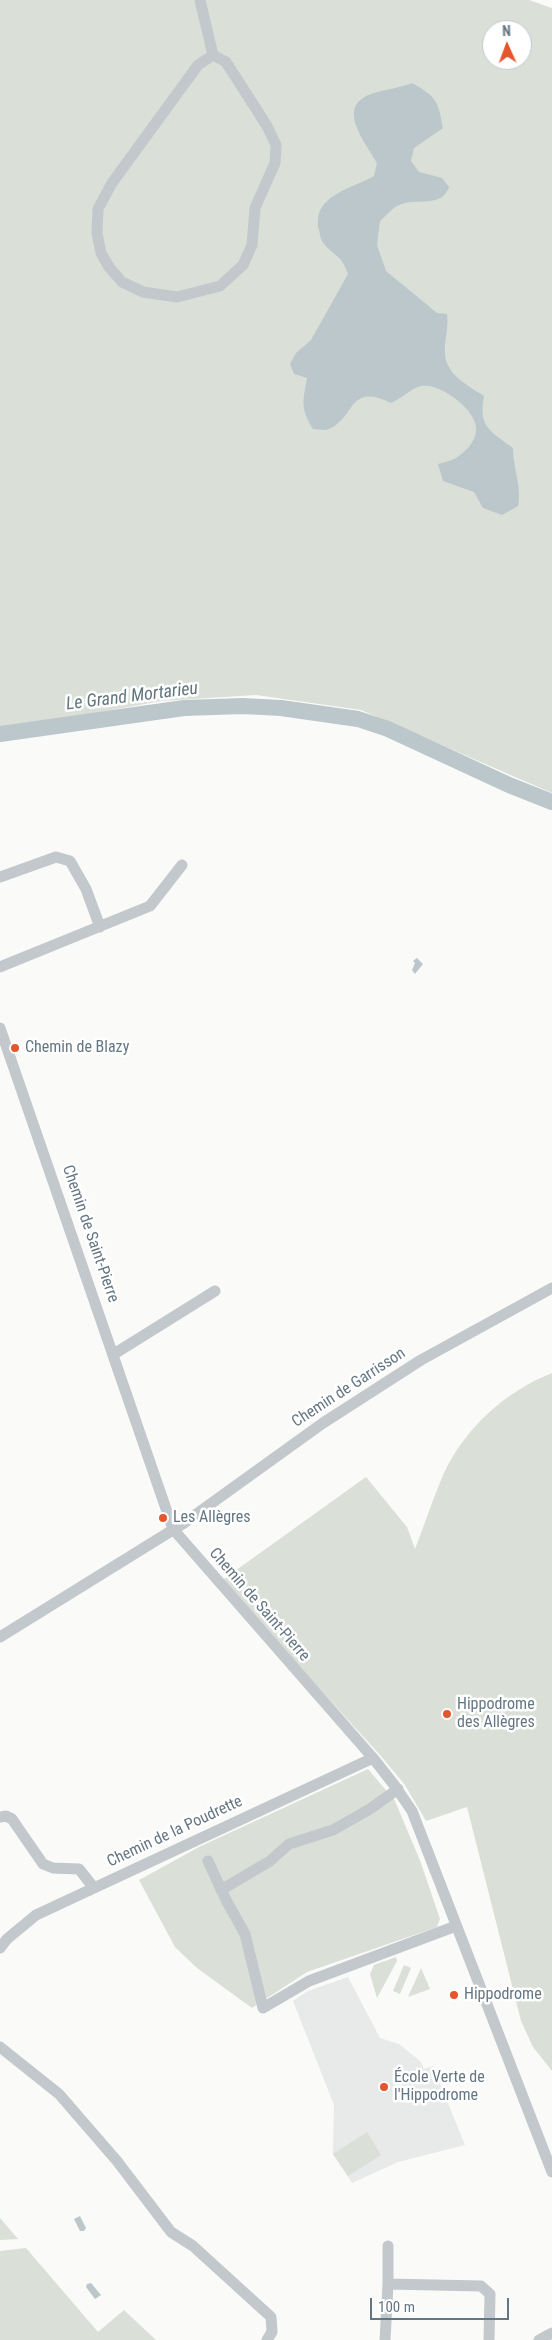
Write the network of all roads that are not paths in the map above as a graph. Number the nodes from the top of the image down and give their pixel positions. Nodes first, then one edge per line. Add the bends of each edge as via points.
1 (200, 0) edge
2 (214, 55) junction
3 (182, 865) dead end
4 (0, 877) edge
5 (100, 927) junction
6 (0, 967) edge
7 (0, 1028) edge
8 (3, 1043) edge
9 (552, 1288) edge
10 (215, 1291) dead end
11 (114, 1354) junction
12 (173, 1529) junction
13 (0, 1637) edge
14 (373, 1758) junction
15 (398, 1789) junction
16 (0, 1817) edge
17 (208, 1861) dead end
18 (94, 1888) junction
19 (221, 1890) junction
20 (456, 1926) junction
21 (0, 1948) edge
22 (0, 2047) edge
23 (552, 2172) edge
24 (388, 2246) dead end
25 (388, 2284) junction
26 (552, 2333) edge
27 (267, 2340) edge
28 (385, 2340) edge
29 (489, 2340) edge
30 (539, 2340) edge

1 - 2 street
2 - 2 street via 198,65 112,183 98,209 97,234 101,253 122,282 143,292 177,297 220,286 243,265 252,244 255,208 275,163 276,145 226,62
3 - 5 street via 150,906
4 - 5 street via 56,857 70,861 86,889
5 - 6 street
7 - 8 street, Chemin de Saint-Pierre
8 - 11 street, Chemin de Saint-Pierre
9 - 12 street, Chemin de Garrisson via 413,1365 323,1423
10 - 11 street
11 - 12 street, Chemin de Saint-Pierre
12 - 13 street, Chemin de Garrisson
12 - 14 street, Chemin de Saint-Pierre
14 - 15 street, Chemin de Saint-Pierre
14 - 18 street, Chemin de la Poudrette
15 - 19 street via 370,1810 333,1830 289,1844 270,1861
15 - 20 street, Chemin de Saint-Pierre via 412,1811
16 - 18 street via 12,1819 44,1864 53,1868 79,1869
17 - 19 street
18 - 21 street, Chemin de la Poudrette via 36,1916 6,1939
19 - 20 street via 245,1934 264,2008 309,1981
20 - 23 street, Chemin de Saint-Pierre
22 - 27 street via 59,2094 171,2232 193,2246 270,2317 272,2332
24 - 25 street
25 - 28 street
25 - 29 street via 481,2286 490,2294
26 - 30 street

